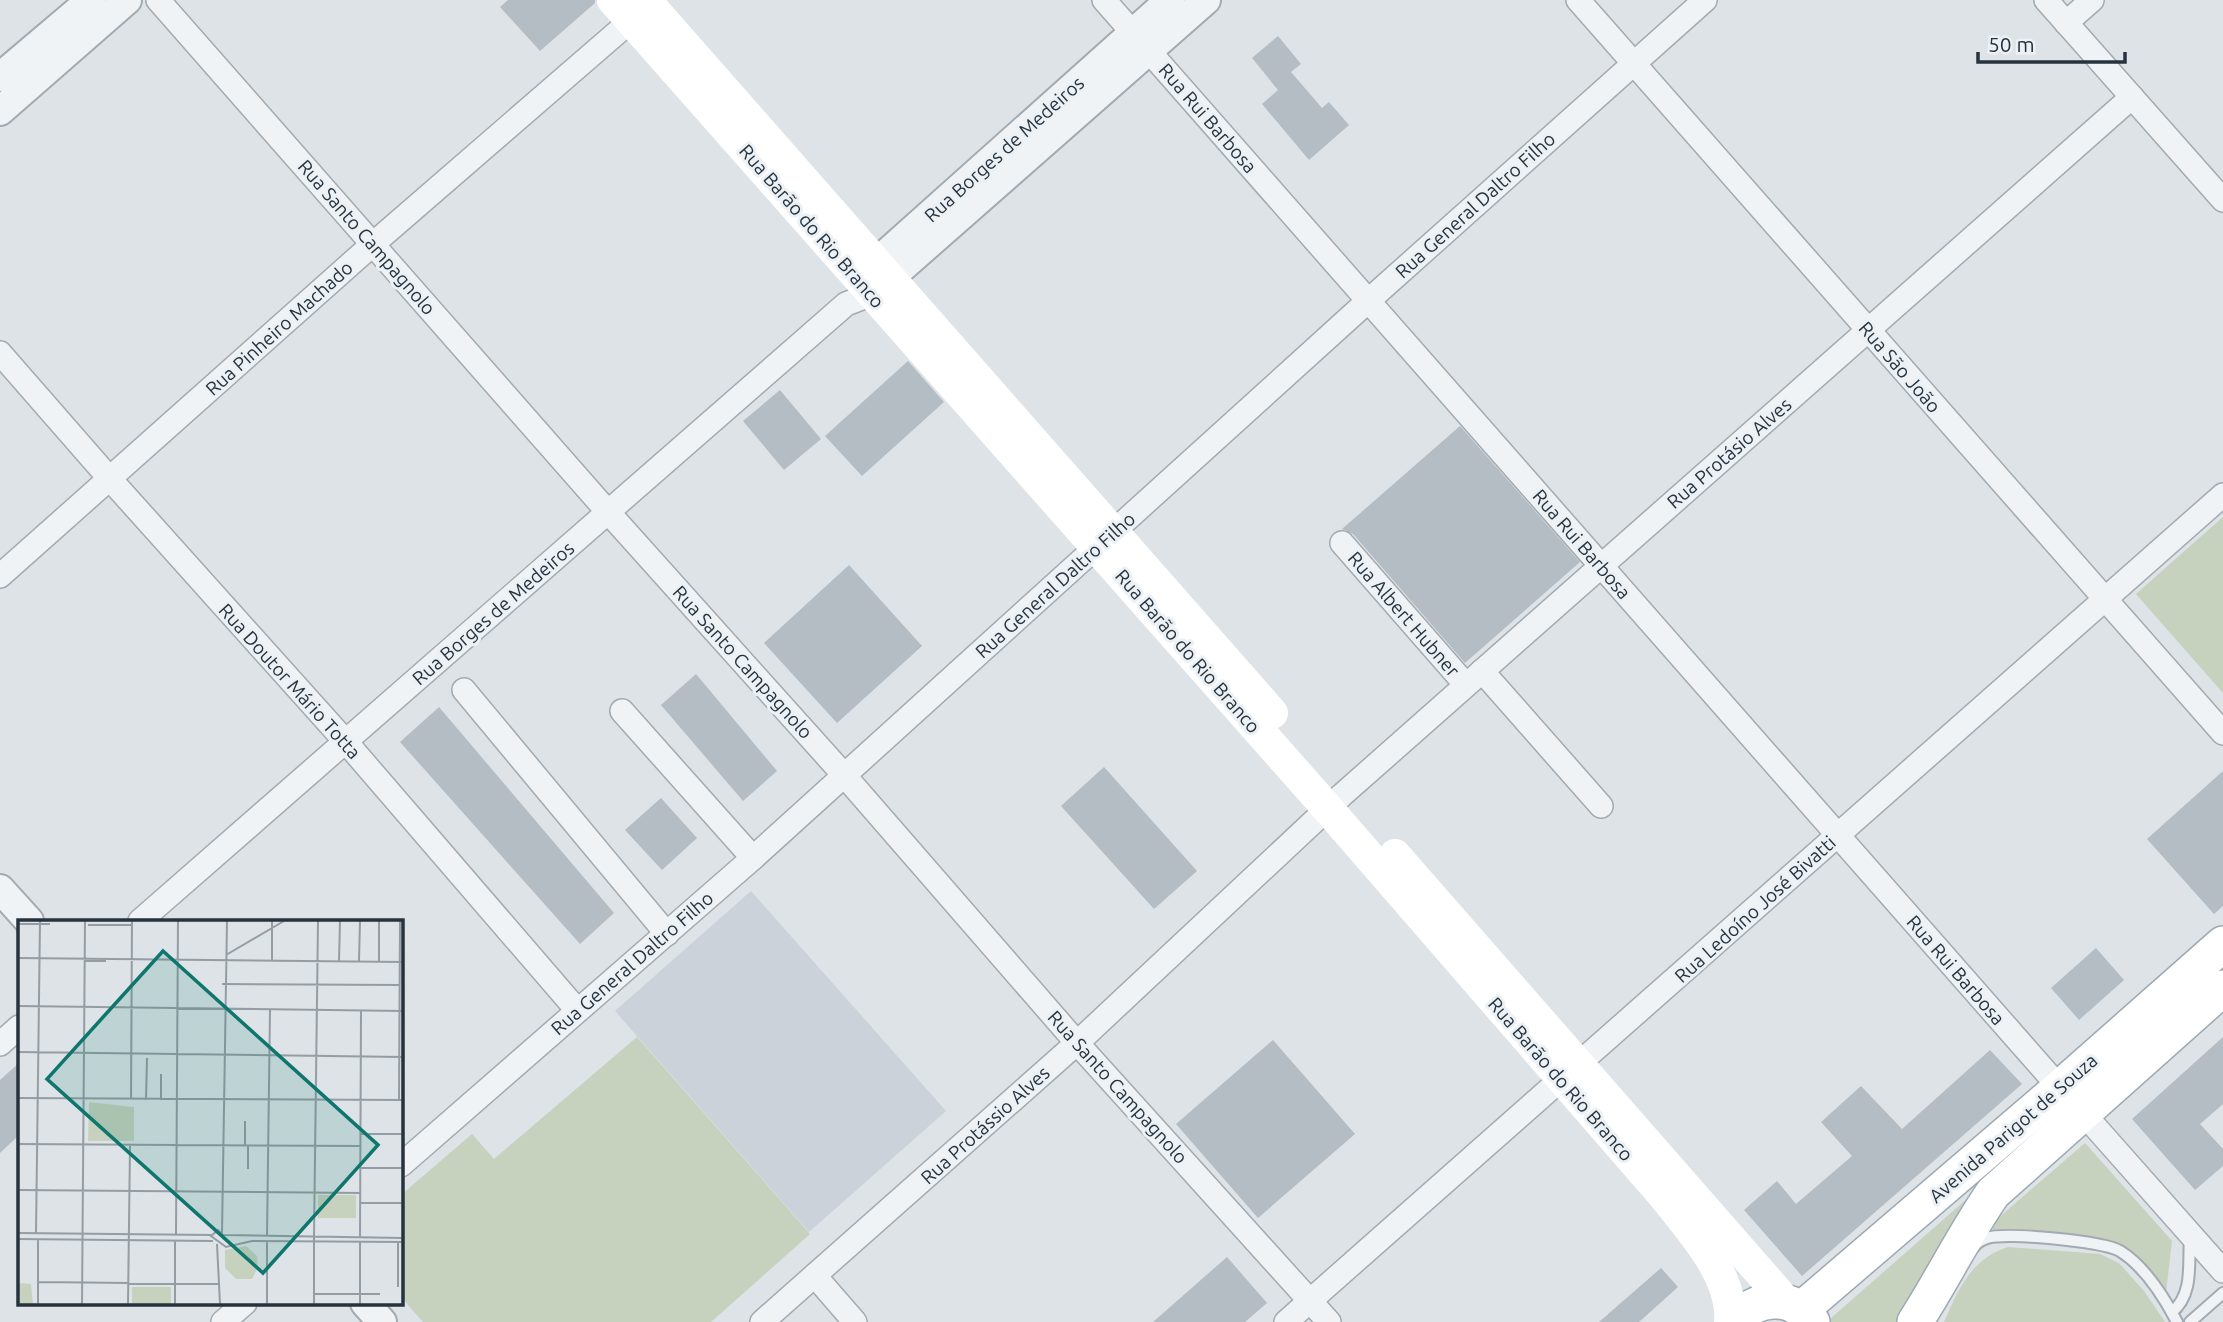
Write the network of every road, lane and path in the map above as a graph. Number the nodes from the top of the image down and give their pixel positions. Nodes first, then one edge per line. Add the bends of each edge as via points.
1 (91, 0) edge
2 (127, 0) edge
3 (158, 0) edge
4 (1104, 0) edge
5 (1170, 0) edge
6 (1206, 0) edge
7 (1578, 0) edge
8 (1705, 0) edge
9 (2046, 0) edge
10 (2092, 0) edge
11 (639, 5) edge
12 (2066, 23) junction
13 (1141, 42) junction
14 (1634, 63) junction
15 (6, 89) edge
16 (2132, 97) junction
17 (2223, 200) edge
18 (373, 244) junction
19 (869, 283) junction
20 (1368, 300) junction
21 (1868, 330) junction
22 (0, 353) edge
23 (110, 479) junction
24 (2223, 495) edge
25 (608, 512) junction
26 (1105, 540) junction
27 (1342, 543) dead end
28 (1601, 566) junction
29 (0, 576) edge
30 (2105, 599) junction
31 (1474, 678) junction
32 (464, 690) dead end
33 (622, 711) dead end
34 (2223, 733) edge
35 (345, 742) junction
36 (844, 775) junction
37 (1335, 802) junction
38 (1601, 806) dead end
39 (1838, 836) junction
40 (753, 858) junction
41 (0, 888) edge
42 (28, 920) edge
43 (141, 920) edge
44 (667, 934) junction
45 (2223, 944) edge
46 (2223, 988) edge
47 (578, 1010) junction
48 (18, 1028) edge
49 (1077, 1043) junction
50 (0, 1044) edge
51 (1570, 1072) junction
52 (2060, 1088) junction
53 (2083, 1114) junction
54 (402, 1165) edge
55 (2190, 1233) junction
56 (2223, 1271) edge
57 (815, 1276) junction
58 (2223, 1293) edge
59 (1310, 1300) junction
60 (244, 1304) edge
61 (366, 1304) edge
62 (1800, 1311) edge
63 (2174, 1317) edge
64 (223, 1322) edge
65 (382, 1322) edge
66 (762, 1322) edge
67 (855, 1322) edge
68 (1286, 1322) edge
69 (1329, 1322) edge
70 (1732, 1322) edge
71 (1916, 1322) edge
72 (2190, 1322) edge

1 - 15 street
2 - 15 street
3 - 18 street, Rua Santo Campagnolo
4 - 13 street, Rua Rui Barbosa
5 - 13 street
6 - 13 street
7 - 14 street, Rua São João
8 - 14 street, Rua General Daltro Filho
9 - 12 street
10 - 12 street
11 - 18 street, Rua Pinheiro Machado
11 - 19 main road, Rua Barão do Rio Branco
12 - 16 street
13 - 19 street
13 - 20 street, Rua Rui Barbosa
14 - 20 street, Rua General Daltro Filho
14 - 21 street, Rua São João
16 - 17 street
16 - 21 street, Rua Protásio Alves
18 - 23 street, Rua Pinheiro Machado
18 - 25 street, Rua Santo Campagnolo
19 - 25 street, Rua Borges de Medeiros
19 - 26 main road, Rua Barão do Rio Branco
20 - 26 street, Rua General Daltro Filho
20 - 28 street, Rua Rui Barbosa
21 - 28 street, Rua Protásio Alves
21 - 30 street, Rua São João
22 - 23 street, Rua Doutor Mário Totta
23 - 29 street, Rua Pinheiro Machado
23 - 35 street, Rua Doutor Mário Totta
24 - 30 street, Rua Ledoíno José Bivatti
25 - 35 street, Rua Borges de Medeiros
25 - 36 street, Rua Santo Campagnolo
26 - 36 street, Rua General Daltro Filho
26 - 37 main road, Rua Barão do Rio Branco
27 - 31 street, Rua Albert Hubner
28 - 31 street, Rua Protásio Alves
28 - 39 street, Rua Rui Barbosa
30 - 34 street, Rua São João
30 - 39 street, Rua Ledoíno José Bivatti
31 - 37 street, Rua Protásio Alves
31 - 38 street, Rua Albert Hubner
32 - 44 street
33 - 40 street
35 - 43 street, Rua Borges de Medeiros
35 - 47 street, Rua Doutor Mário Totta
36 - 40 street, Rua General Daltro Filho
36 - 49 street, Rua Santo Campagnolo
37 - 49 street, Rua Protássio Alves
37 - 51 main road, Rua Barão do Rio Branco
39 - 51 street, Rua Ledoíno José Bivatti
39 - 52 street, Rua Rui Barbosa
40 - 44 street, Rua General Daltro Filho
41 - 42 street
44 - 47 street, Rua General Daltro Filho
45 - 52 main road, Avenida Parigot de Souza
46 - 53 main road, Avenida Parigot de Souza
47 - 54 street, Rua General Daltro Filho
48 - 50 street
49 - 57 street, Rua Protássio Alves
49 - 59 street, Rua Santo Campagnolo
51 - 59 street, Rua Ledoíno José Bivatti
51 - 62 main road, Rua Barão do Rio Branco
51 - 70 main road, Rua Barão do Rio Branco via 1712,1260 1726,1291
52 - 62 main road, Avenida Parigot de Souza
53 - 55 street
53 - 71 main road, Avenida Parigot de Souza via 1993,1193
55 - 56 street
55 - 63 lane via 2188,1285
57 - 66 street, Rua Protássio Alves
57 - 67 street
58 - 72 lane
59 - 68 street, Rua Ledoíno José Bivatti
59 - 69 street, Rua Santo Campagnolo
60 - 64 street
61 - 65 street
62 - 70 main road via 1772,1300 1745,1310
63 - 71 lane via 2139,1268 2105,1245 1989,1237 1977,1243

